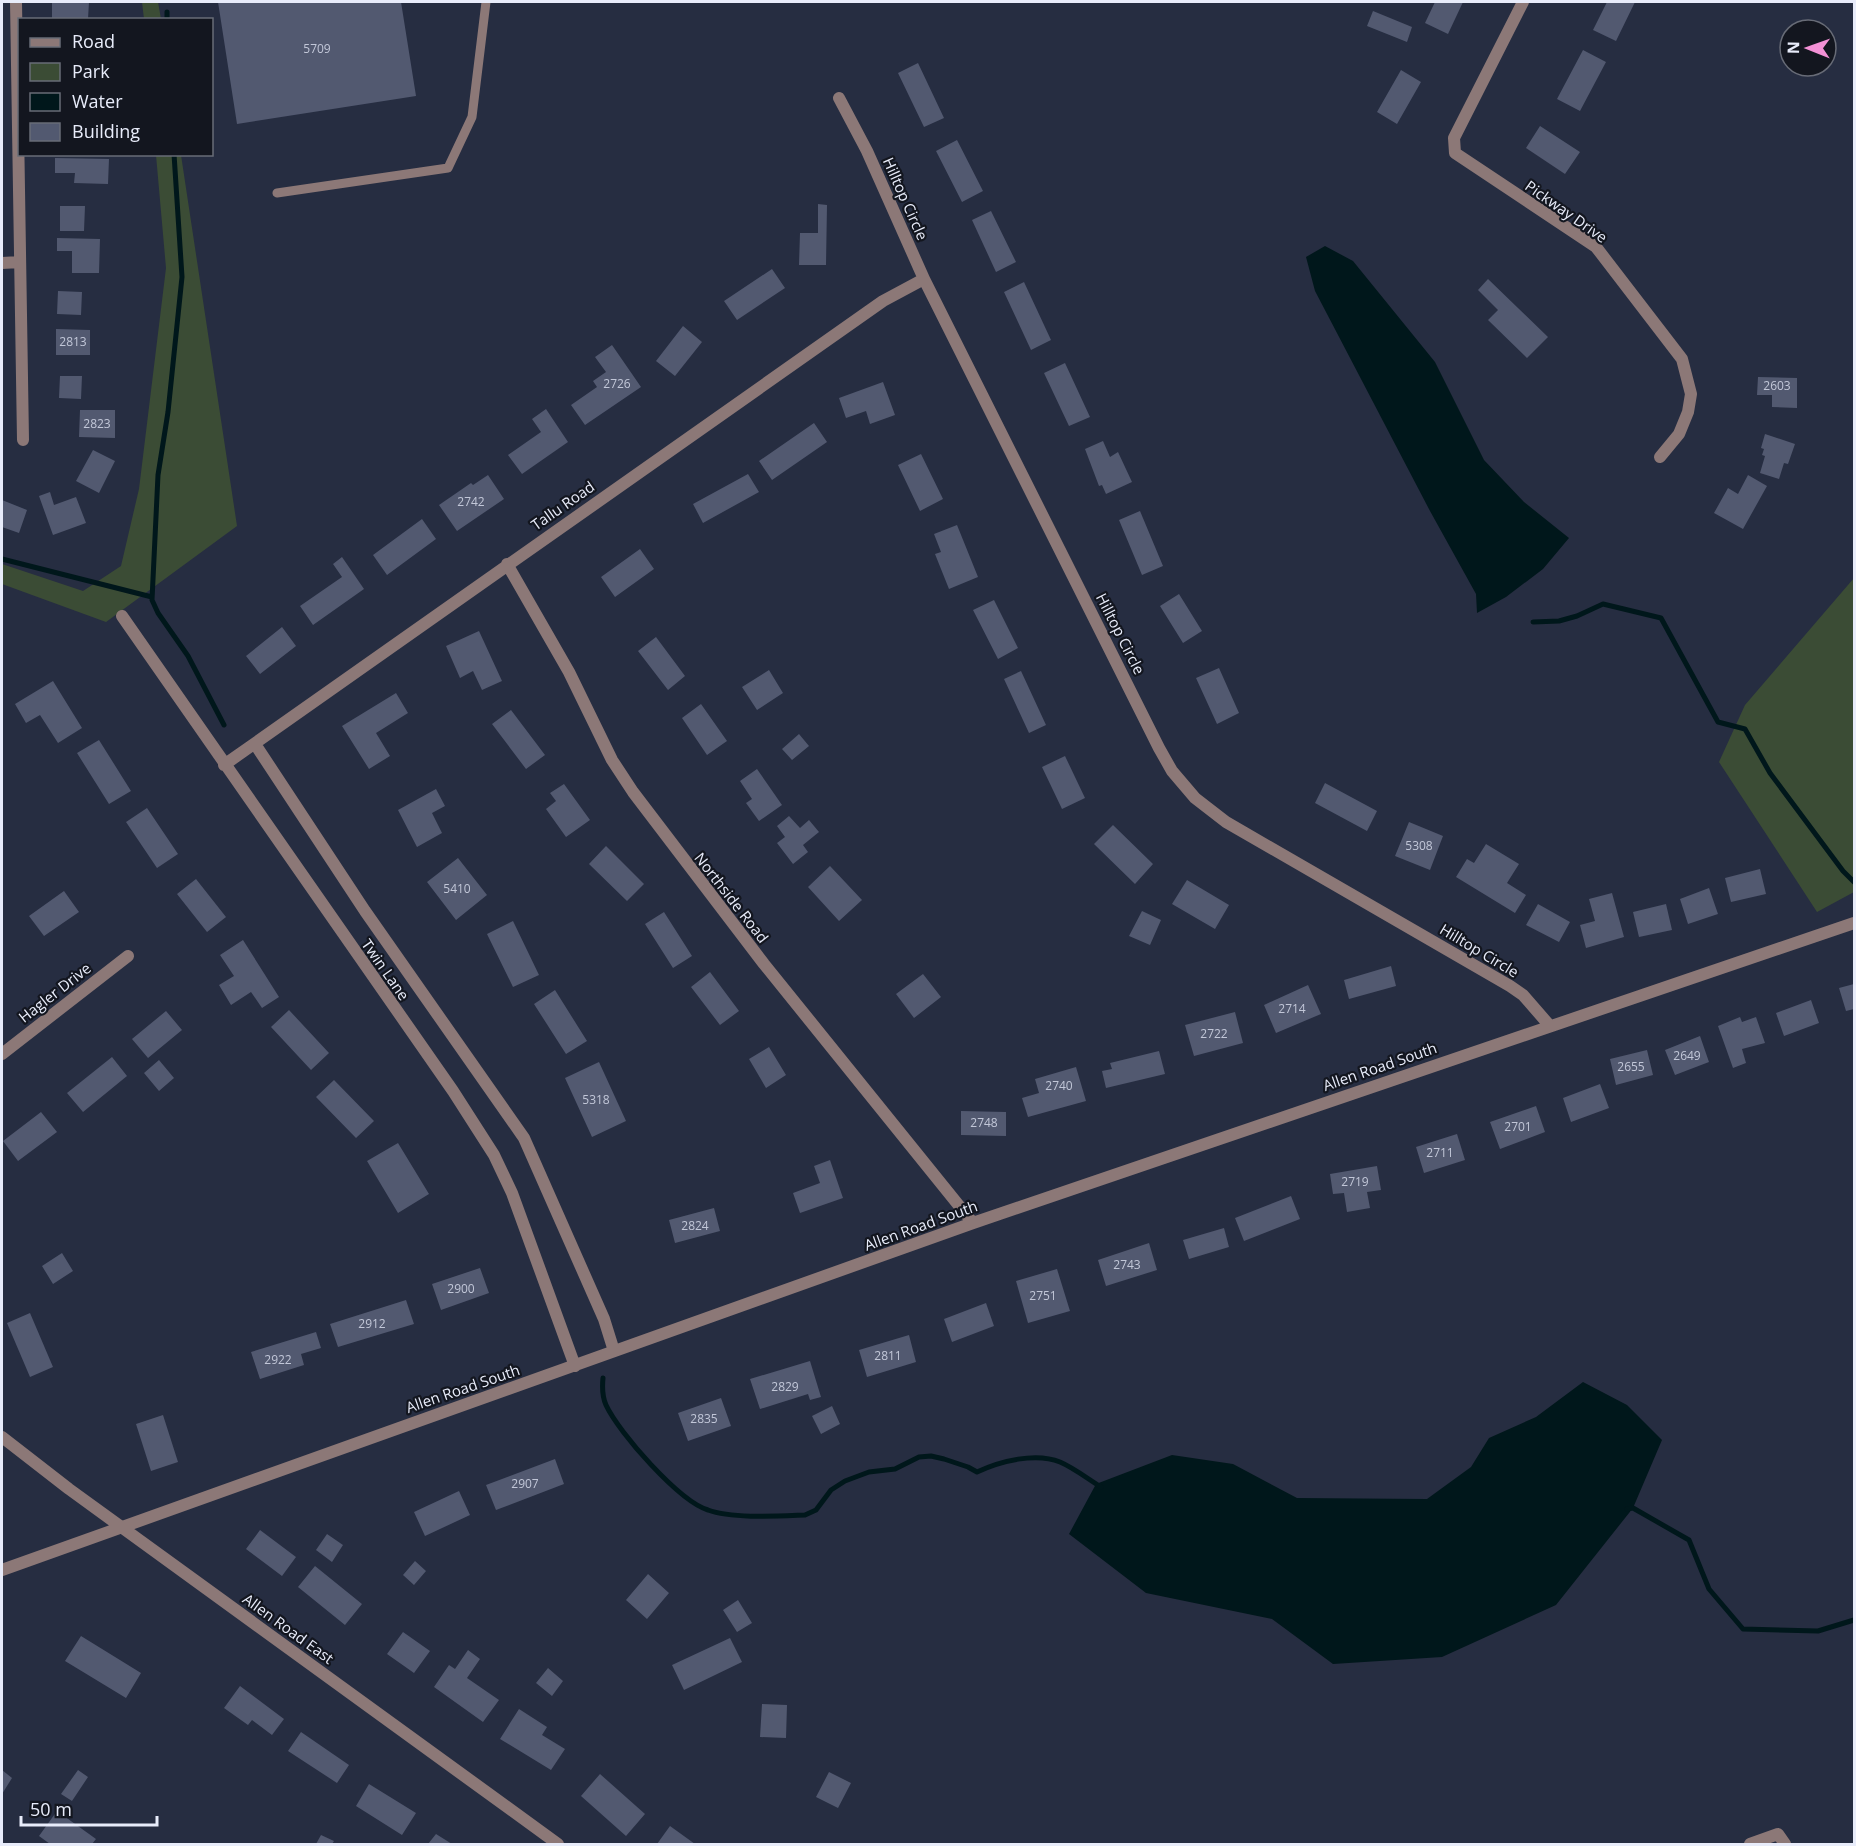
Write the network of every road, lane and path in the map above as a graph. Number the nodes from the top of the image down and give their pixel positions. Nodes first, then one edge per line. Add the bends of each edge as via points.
1 (16, 2) edge
2 (486, 2) edge
3 (1523, 2) edge
4 (839, 98) dead end
5 (18, 132) edge
6 (18, 156) edge
7 (277, 193) dead end
8 (2, 262) edge
9 (20, 262) junction
10 (924, 279) junction
11 (22, 440) dead end
12 (1660, 457) dead end
13 (507, 564) junction
14 (122, 616) dead end
15 (255, 744) junction
16 (224, 765) junction
17 (1854, 923) edge
18 (128, 956) dead end
19 (1550, 1026) junction
20 (2, 1054) edge
21 (973, 1223) junction
22 (614, 1351) junction
23 (575, 1366) junction
24 (2, 1437) edge
25 (122, 1527) junction
26 (2, 1570) edge
27 (558, 1845) edge
28 (1750, 1845) edge
29 (1785, 1845) edge

1 - 5 street
2 - 7 lane via 472,117 448,168
3 - 12 street, Pickway Drive via 1454,138 1453,148 1596,247 1682,359 1691,394 1688,412 1679,434
4 - 10 street, Hilltop Circle
6 - 9 street
8 - 9 street
9 - 11 street
10 - 13 street, Tallu Road via 882,301
10 - 19 street, Hilltop Circle via 1159,748 1195,798 1226,822 1510,986
13 - 15 street, Tallu Road
13 - 21 street, Northside Road via 633,792 764,964
14 - 16 street, Twin Lane
15 - 16 street, Tallu Road
15 - 22 street, Twin Lane via 377,929 524,1138 604,1318
16 - 23 street, Twin Lane via 494,1155 512,1192
17 - 19 street, Allen Road South
18 - 20 street, Hagler Drive
19 - 21 street, Allen Road South
21 - 22 street, Allen Road South
22 - 23 street, Allen Road South
23 - 25 street, Allen Road South
24 - 25 street, Allen Road East
25 - 26 street, Allen Road South
25 - 27 street, Allen Road East
28 - 29 street via 1778,1834

